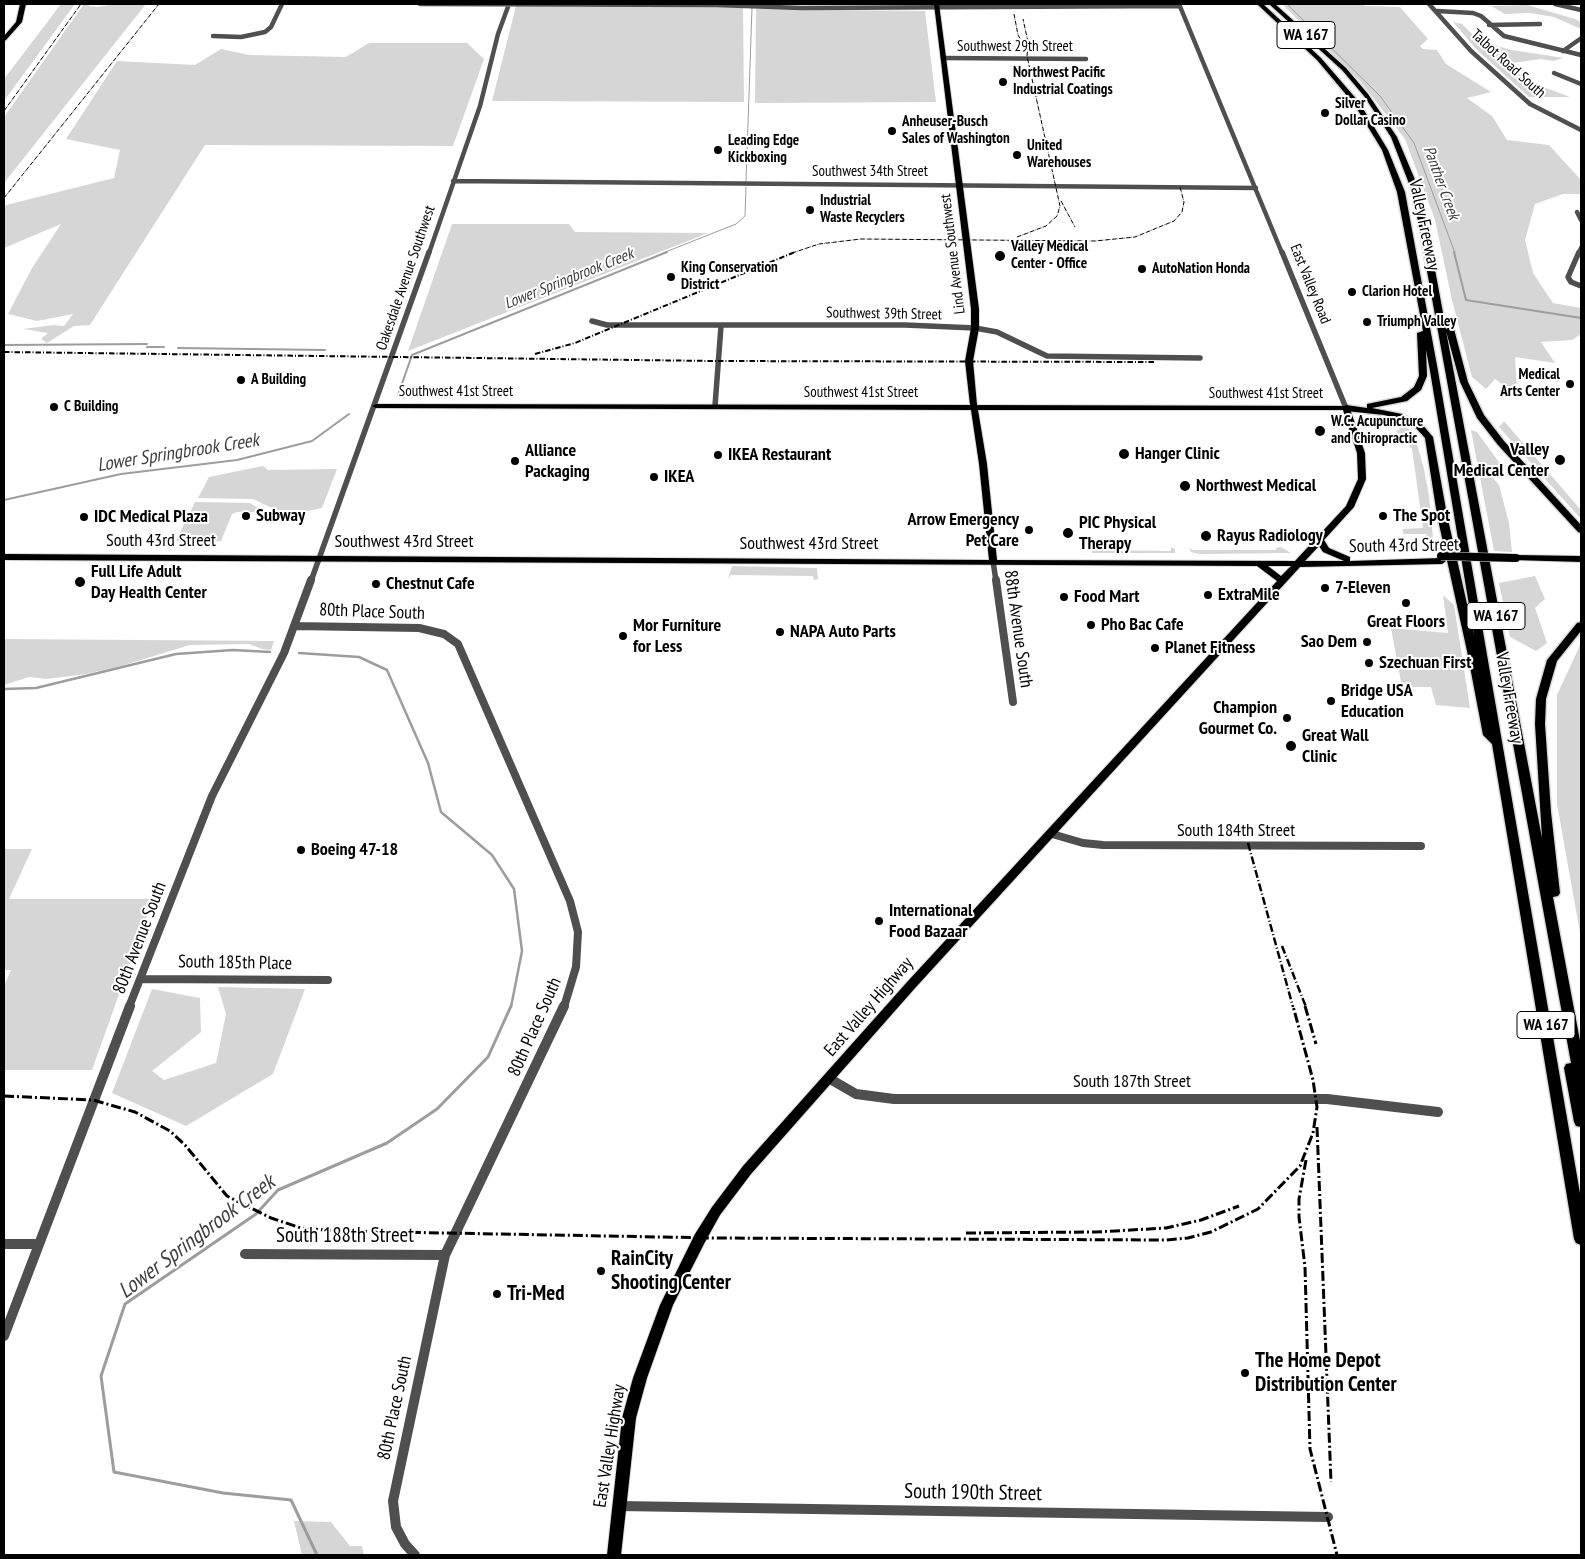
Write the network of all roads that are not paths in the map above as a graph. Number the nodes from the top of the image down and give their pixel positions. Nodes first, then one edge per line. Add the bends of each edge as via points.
1 (22, 4) edge
2 (282, 4) edge
3 (420, 4) edge
4 (463, 4) edge
5 (509, 4) edge
6 (1260, 4) edge
7 (1272, 4) edge
8 (1428, 4) edge
9 (1555, 4) edge
10 (1566, 4) edge
11 (1179, 5) edge
12 (937, 6) edge
13 (1560, 6) junction
14 (1581, 10) edge
15 (1437, 11) junction
16 (1540, 24) dead end
17 (1489, 25) junction
18 (213, 36) dead end
19 (4, 39) edge
20 (1580, 39) dead end
21 (1563, 51) junction
22 (1581, 55) edge
23 (943, 58) junction
24 (1086, 59) dead end
25 (1340, 67) junction
26 (1554, 72) dead end
27 (1581, 84) edge
28 (1581, 130) edge
29 (453, 181) junction
30 (959, 185) junction
31 (1256, 188) junction
32 (1577, 212) dead end
33 (1581, 220) edge
34 (1581, 248) edge
35 (1579, 255) edge
36 (1417, 283) junction
37 (1581, 286) edge
38 (1439, 301) junction
39 (592, 321) dead end
40 (721, 326) junction
41 (975, 328) junction
42 (1200, 358) dead end
43 (376, 406) junction
44 (715, 406) junction
45 (973, 407) junction
46 (1346, 408) junction
47 (1581, 530) edge
48 (1320, 540) junction
49 (4, 557) edge
50 (318, 558) junction
51 (1348, 559) junction
52 (1442, 559) junction
53 (1581, 559) edge
54 (993, 561) junction
55 (1256, 562) junction
56 (1299, 563) junction
57 (1282, 581) junction
58 (1581, 625) edge
59 (294, 626) junction
60 (1014, 702) dead end
61 (1498, 744) junction
62 (1052, 834) junction
63 (1421, 846) dead end
64 (1555, 930) junction
65 (142, 979) junction
66 (328, 980) dead end
67 (830, 1079) junction
68 (1581, 1080) edge
69 (1438, 1112) dead end
70 (1581, 1122) edge
71 (1581, 1239) edge
72 (4, 1244) edge
73 (38, 1244) junction
74 (245, 1254) dead end
75 (445, 1255) junction
76 (4, 1336) edge
77 (618, 1506) junction
78 (1328, 1516) dead end
79 (415, 1555) edge
80 (614, 1555) edge

1 - 19 main road via 19,22
2 - 18 street via 271,27 264,32 241,37
3 - 4 street
4 - 5 street
5 - 12 street
5 - 29 street, Oakesdale Avenue Southwest via 480,106
6 - 36 highway, Valley Freeway / WA 167 via 1335,75 1372,126 1388,157 1400,192
7 - 25 highway, Valley Freeway / WA 167
8 - 15 street, Talbot Road South
9 - 13 street
10 - 13 street
11 - 12 street
11 - 31 street, East Valley Road
12 - 23 main road, Lind Avenue Southwest
13 - 14 street
15 - 17 street via 1473,13
15 - 28 street, Talbot Road South via 1471,51 1530,104
16 - 17 street
17 - 21 street via 1512,38
20 - 21 street
21 - 22 street
23 - 24 street, Southwest 29th Street
23 - 30 main road, Lind Avenue Southwest
25 - 38 highway, Valley Freeway / WA 167 via 1378,111 1407,166 1421,208
25 - 70 highway via 1389,136 1404,167 1417,209
26 - 27 street
29 - 30 street, Southwest 34th Street
29 - 43 street, Oakesdale Avenue Southwest
30 - 31 street, Southwest 34th Street
30 - 41 main road, Lind Avenue Southwest
31 - 46 street, East Valley Road
32 - 33 street
34 - 35 street
35 - 37 street via 1568,277
36 - 46 highway via 1414,294 1423,376 1418,388 1394,402
36 - 61 highway, Valley Freeway / WA 167
38 - 47 highway via 1445,309 1464,382 1480,416
38 - 64 highway, Valley Freeway / WA 167
39 - 40 street, Southwest 39th Street via 607,325
40 - 41 street, Southwest 39th Street
40 - 44 street
41 - 42 street, Southwest 39th Street via 997,332 1046,356
41 - 45 main road, Lind Avenue Southwest via 969,367
43 - 44 main road, Southwest 41st Street
43 - 50 street, Oakesdale Avenue Southwest
44 - 45 main road, Southwest 41st Street
45 - 46 main road, Southwest 41st Street
45 - 54 main road, Lind Avenue Southwest via 983,464
46 - 48 main road, East Valley Road via 1360,448 1362,478 1350,506
46 - 61 highway via 1399,416 1418,425 1429,437 1488,736
48 - 51 main road via 1326,550
48 - 56 main road, East Valley Road
49 - 50 main road, South 43rd Street
50 - 54 main road, Southwest 43rd Street
50 - 59 street, 80th Avenue South
51 - 52 main road, South 43rd Street
51 - 56 main road, South 43rd Street
52 - 53 main road, South 43rd Street, bridge
52 - 56 main road, South 43rd Street
54 - 55 main road, Southwest 43rd Street
54 - 60 street, 88th Avenue South
55 - 56 main road, Southwest 43rd Street
55 - 57 main road
56 - 57 main road, East Valley Highway
57 - 62 main road, East Valley Highway
58 - 64 highway via 1552,660 1541,699 1545,812 1554,888
59 - 65 street, 80th Avenue South via 274,676 212,796
59 - 75 street, 80th Place South via 419,628 444,634 458,644 570,901 576,924 579,943 576,967 566,1002
61 - 71 highway, Valley Freeway / WA 167
62 - 63 street, South 184th Street via 1103,845
62 - 67 main road, East Valley Highway via 908,989
64 - 68 highway, Valley Freeway / WA 167
65 - 66 street, South 185th Place
65 - 73 street, 80th Avenue South
67 - 69 street, South 187th Street via 856,1094 894,1099 1327,1098
67 - 77 main road, East Valley Highway via 747,1170 700,1238 654,1336 640,1378 630,1418
72 - 73 street
73 - 76 street, 80th Avenue South
74 - 75 street, South 188th Street
75 - 79 street, 80th Place South via 393,1501 396,1527
77 - 78 street, South 190th Street
77 - 80 main road, East Valley Highway

